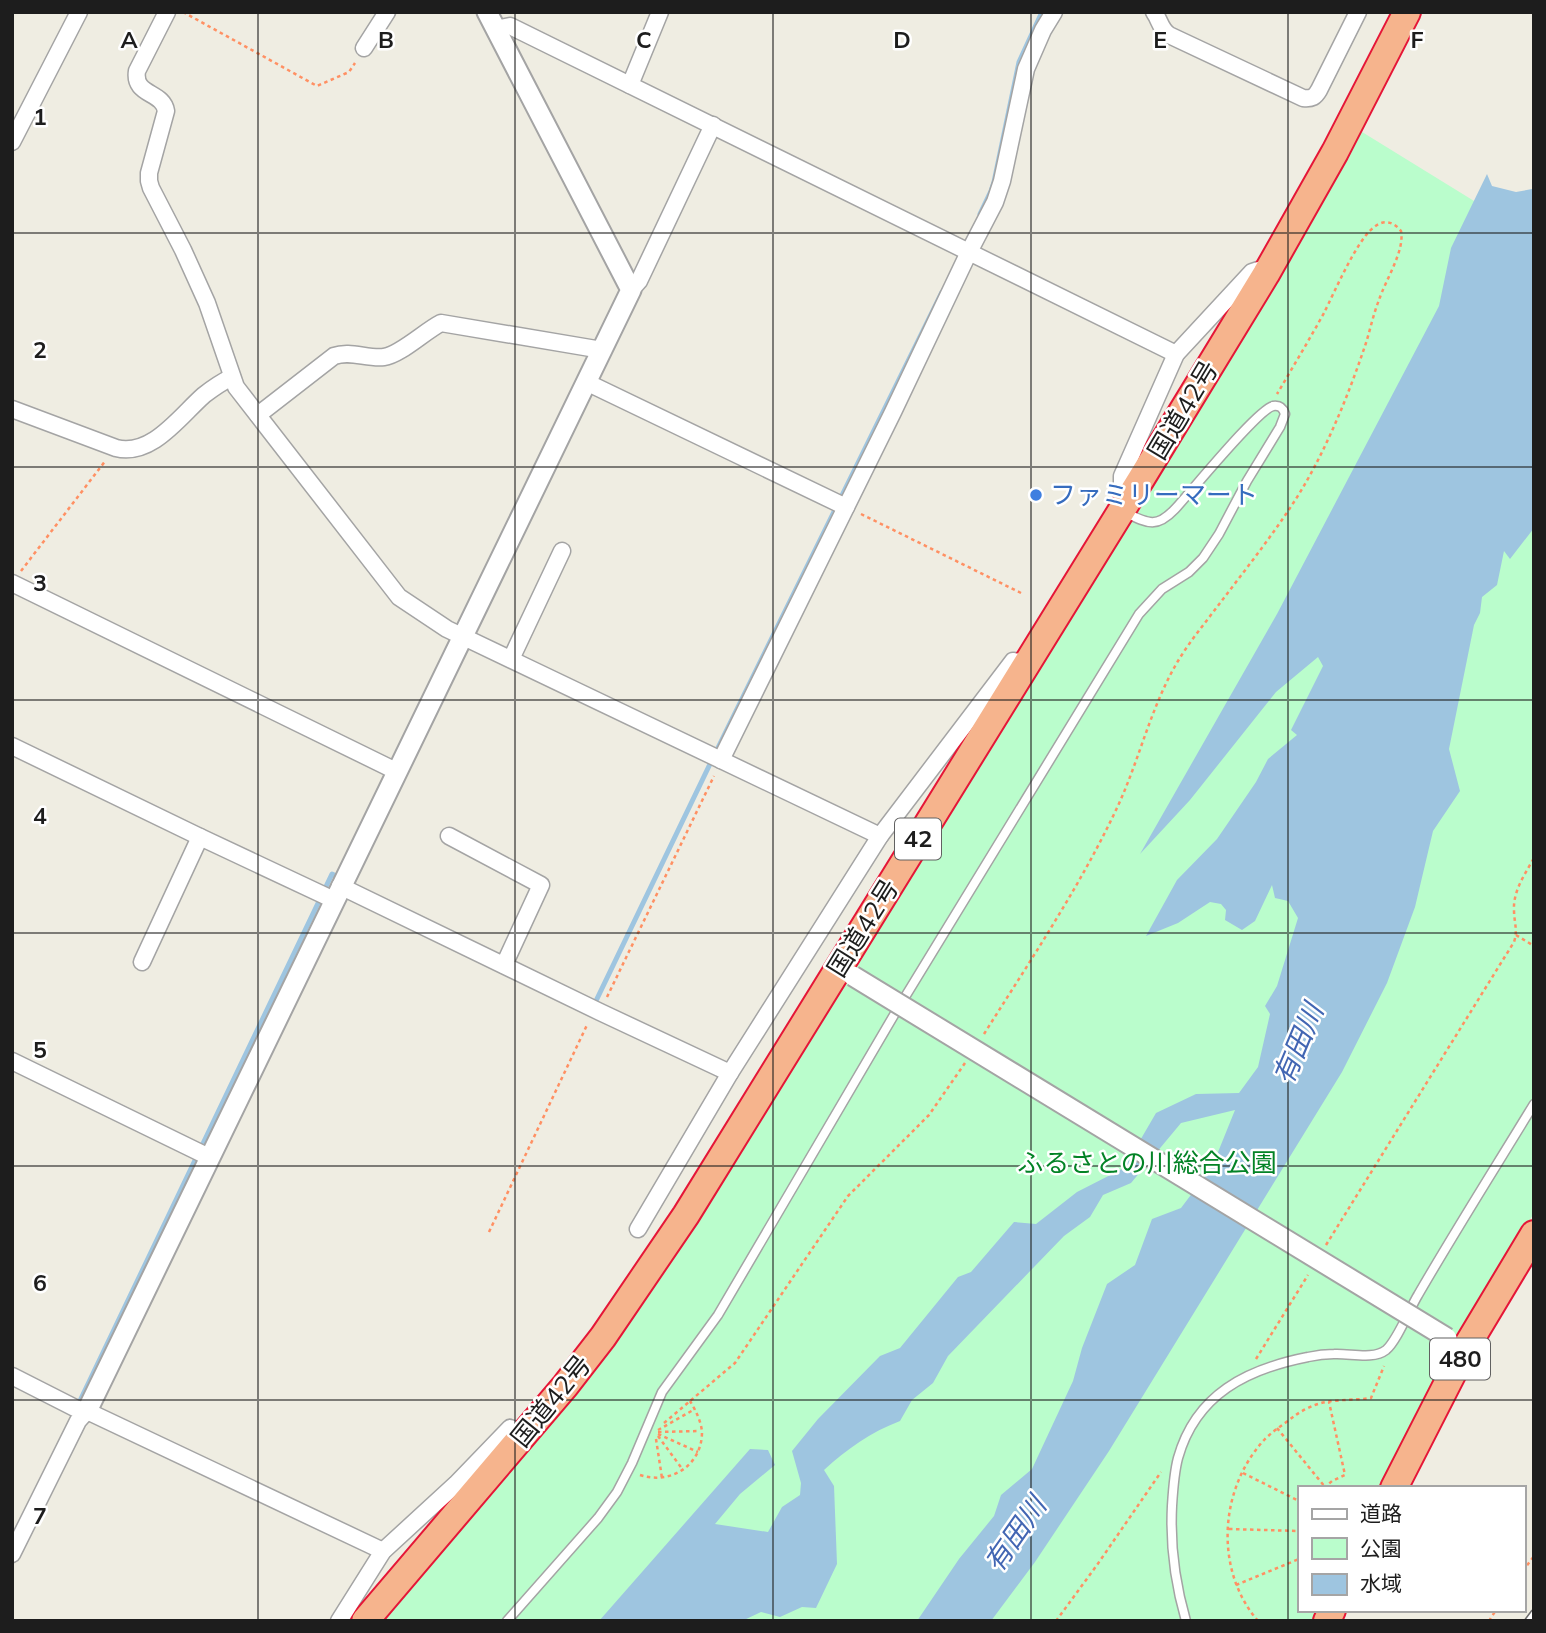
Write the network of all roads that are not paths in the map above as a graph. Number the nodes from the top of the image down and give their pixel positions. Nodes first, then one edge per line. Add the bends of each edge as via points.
1 (79, 12) edge
2 (167, 12) edge
3 (387, 12) edge
4 (660, 12) edge
5 (1054, 12) edge
6 (1154, 12) edge
7 (1358, 12) edge
8 (1407, 12) edge
9 (502, 20) edge
10 (365, 48) road end
11 (630, 85) junction
12 (713, 125) junction
13 (12, 142) edge
14 (969, 251) junction
15 (1266, 274) junction
16 (631, 290) junction
17 (602, 350) junction
18 (1176, 354) junction
19 (232, 377) junction
20 (586, 382) junction
21 (12, 410) edge
22 (258, 415) junction
23 (1126, 504) junction
24 (846, 507) junction
25 (562, 551) dead end
26 (16, 577) edge
27 (463, 636) junction
28 (512, 659) junction
29 (1027, 663) junction
30 (12, 746) edge
31 (721, 760) junction
32 (396, 771) junction
33 (449, 836) dead end
34 (880, 836) junction
35 (200, 837) junction
36 (337, 893) junction
37 (142, 962) dead end
38 (503, 965) junction
39 (846, 972) junction
40 (12, 1061) edge
41 (730, 1073) junction
42 (1534, 1104) edge
43 (209, 1157) junction
44 (638, 1229) dead end
45 (1534, 1234) edge
46 (1456, 1344) junction
47 (13, 1378) edge
48 (87, 1411) junction
49 (525, 1434) junction
50 (1395, 1486) edge
51 (383, 1551) junction
52 (12, 1554) edge
53 (339, 1621) edge
54 (365, 1621) edge
55 (507, 1621) edge
56 (1186, 1621) edge

1 - 13 street
2 - 19 street via 136,78 141,88 163,102 166,111 149,181 207,303
3 - 10 street
4 - 11 street
5 - 14 street via 1027,69 999,191
6 - 7 street via 1169,35 1308,99 1319,90
8 - 15 highway, 国道42号 / 42
9 - 11 street
9 - 16 street
11 - 12 street
12 - 14 street
12 - 16 street
14 - 18 street
14 - 24 street
15 - 18 street via 1258,270 1247,276
15 - 23 highway, 国道42号 / 42
16 - 17 street
17 - 20 street
17 - 22 street via 441,323 387,357 334,356
18 - 23 street via 1122,476
19 - 21 street via 205,394 152,442 132,450
19 - 22 street
20 - 24 street
20 - 27 street
22 - 27 street via 400,597
23 - 29 highway, 国道42号 / 42
23 - 55 lane via 1146,522 1161,521 1265,411 1275,406 1285,414 1215,540 1196,566 1162,589 1139,614 894,1015 718,1315 662,1392 617,1492
24 - 31 street
25 - 28 street
26 - 32 street
27 - 28 street
27 - 32 street
28 - 31 street
29 - 34 street via 1013,661
29 - 39 highway, 国道42号 / 42
30 - 35 street
31 - 34 street
32 - 36 street
33 - 38 street via 541,885
34 - 41 street
35 - 36 street
35 - 37 street
36 - 38 street
36 - 43 street
38 - 41 street
39 - 46 street, bridge
39 - 49 highway, 国道42号 / 42 via 603,1337
40 - 43 street
41 - 44 street
42 - 56 lane via 1386,1350 1375,1355 1308,1357 1271,1366 1221,1391 1199,1414 1178,1459 1172,1520 1176,1583
43 - 48 street
45 - 46 highway, 480
46 - 50 highway, 480
47 - 48 street
48 - 51 street
48 - 52 street
49 - 51 street via 510,1428
49 - 54 highway, 国道42号 / 42
51 - 53 street

